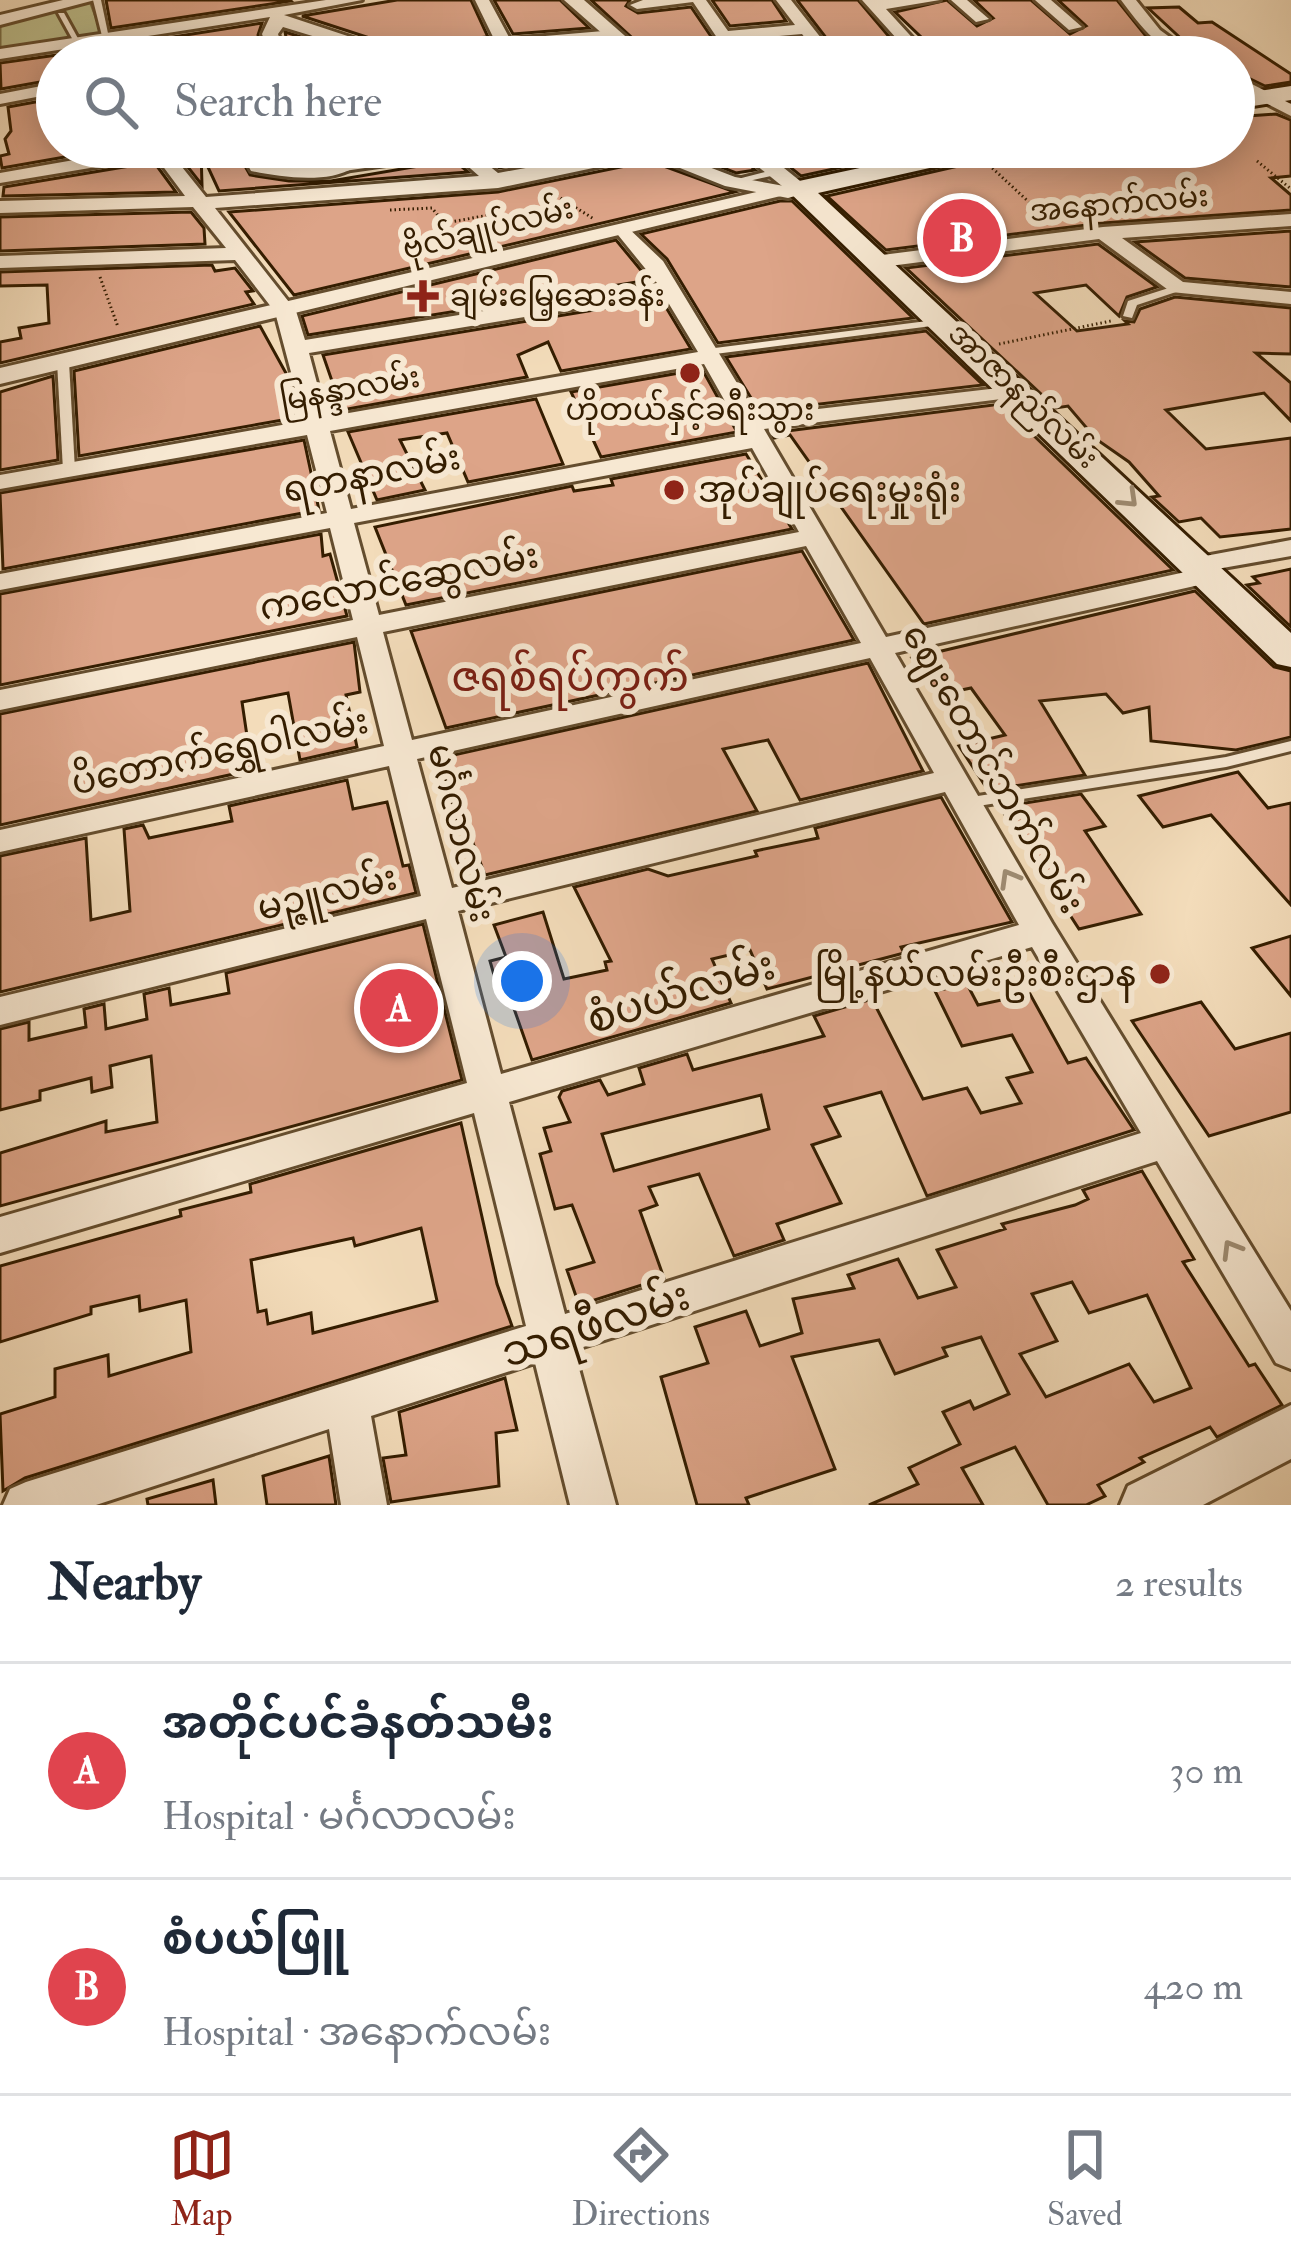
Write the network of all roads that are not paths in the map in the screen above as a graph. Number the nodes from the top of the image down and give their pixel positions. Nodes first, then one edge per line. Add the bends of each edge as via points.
1 (86, 0) edge
2 (97, 0) edge
3 (355, 0) edge
4 (482, 0) edge
5 (573, 0) edge
6 (687, 0) edge
7 (699, 0) edge
8 (783, 0) edge
9 (933, 0) edge
10 (958, 0) edge
11 (1042, 0) edge
12 (1128, 0) edge
13 (871, 3) edge
14 (637, 5) dead end
15 (61, 15) dead end
16 (276, 16) junction
17 (981, 19) dead end
18 (0, 20) edge
19 (1074, 27) dead end
20 (807, 29) junction
21 (106, 35) junction
22 (614, 35) joint
23 (74, 36) edge
24 (100, 36) edge
25 (271, 36) edge
26 (336, 36) edge
27 (500, 36) edge
28 (603, 36) edge
29 (725, 36) joint
30 (812, 36) edge
31 (902, 36) edge
32 (1159, 36) edge
33 (36, 47) edge
34 (0, 54) edge
35 (36, 91) edge
36 (1255, 91) edge
37 (1291, 92) edge
38 (0, 97) edge
39 (1266, 97) junction
40 (1255, 99) edge
41 (1291, 111) edge
42 (53, 168) edge
43 (173, 168) edge
44 (264, 168) edge
45 (344, 168) joint
46 (481, 168) edge
47 (566, 168) edge
48 (699, 168) edge
49 (770, 168) edge
50 (870, 168) edge
51 (0, 178) edge
52 (498, 182) junction
53 (788, 184) junction
54 (356, 198) junction
55 (199, 202) junction
56 (0, 207) edge
57 (1291, 220) edge
58 (618, 232) junction
59 (1099, 233) junction
60 (239, 254) junction
61 (882, 261) junction
62 (0, 262) edge
63 (668, 287) junction
64 (1178, 288) junction
65 (1291, 298) edge
66 (285, 311) junction
67 (1128, 316) road end
68 (946, 322) junction
69 (297, 348) junction
70 (709, 354) junction
71 (63, 362) junction
72 (0, 376) edge
73 (1017, 390) junction
74 (318, 425) junction
75 (753, 432) junction
76 (69, 470) junction
77 (0, 482) edge
78 (340, 516) junction
79 (812, 537) junction
80 (1291, 548) edge
81 (1203, 570) junction
82 (0, 582) edge
83 (368, 624) junction
84 (878, 646) junction
85 (1291, 655) edge
86 (0, 700) edge
87 (1291, 746) edge
88 (401, 752) junction
89 (958, 791) junction
90 (0, 841) edge
91 (439, 907) junction
92 (1040, 932) junction
93 (0, 1011) edge
94 (486, 1098) junction
95 (1166, 1142) junction
96 (0, 1235) edge
97 (550, 1340) junction
98 (1291, 1349) edge
99 (347, 1404) junction
100 (1291, 1432) edge
101 (26, 1505) edge
102 (364, 1505) edge
103 (593, 1505) edge
104 (1147, 1505) edge

1 - 18 street
2 - 21 lane
3 - 16 street
4 - 27 street
5 - 22 street
6 - 14 street
7 - 29 street
8 - 20 street
9 - 13 street
10 - 17 street
11 - 19 street
12 - 32 street
13 - 31 street
15 - 23 lane
16 - 21 street
16 - 25 street
16 - 26 street
20 - 29 street
20 - 30 street
21 - 24 street
22 - 28 street
33 - 34 street
35 - 38 street
36 - 39 street
37 - 39 main road
39 - 40 main road
39 - 41 street
42 - 51 street
43 - 55 street, မင်္ဂလာလမ်း
44 - 45 street
45 - 54 street
46 - 52 street
47 - 52 street
48 - 53 street via 731,182
49 - 53 street, အာဇာနည်လမ်း
50 - 53 main road, ဗိုလ်ချုပ်လမ်း
52 - 54 street
53 - 58 street, ဗိုလ်ချုပ်လမ်း
53 - 61 main road, အာဇာနည်လမ်း
54 - 55 street
55 - 56 street
55 - 60 street, မင်္ဂလာလမ်း
57 - 59 street, အနောက်လမ်း
58 - 63 street, ဈေးတောင်ဘက်လမ်း
58 - 66 street, ဗိုလ်ချုပ်လမ်း
59 - 61 street, အနောက်လမ်း
59 - 64 street
60 - 62 street
60 - 66 street, မင်္ဂလာလမ်း
61 - 68 main road, အာဇာနည်လမ်း
63 - 69 street
63 - 70 street, ဈေးတောင်ဘက်လမ်း
64 - 65 street
64 - 67 lane via 1132,303
66 - 69 street, မင်္ဂလာလမ်း
66 - 71 street, ဗိုလ်ချုပ်လမ်း
68 - 70 lane
68 - 73 main road, အာဇာနည်လမ်း
69 - 74 street, မင်္ဂလာလမ်း
70 - 74 street, မြနန္ဒာလမ်း
70 - 75 street, ဈေးတောင်ဘက်လမ်း
71 - 72 street, ဗိုလ်ချုပ်လမ်း
71 - 76 lane
73 - 75 street, ရတနာလမ်း
73 -> 81 main road, အာဇာနည်လမ်း
74 - 76 street, မြနန္ဒာလမ်း
74 - 78 street, မင်္ဂလာလမ်း
75 - 78 street, ရတနာလမ်း
75 - 79 street, ဈေးတောင်ဘက်လမ်း
76 - 77 street, မြနန္ဒာလမ်း
78 - 82 street, ရတနာလမ်း
78 - 83 street, မင်္ဂလာလမ်း
79 - 83 street, ကလောင်ဆွေလမ်း
79 - 84 street, ဈေးတောင်ဘက်လမ်း
80 - 81 street, ပိတောက်ရွှေဝါလမ်း
81 - 84 street, ပိတောက်ရွှေဝါလမ်း
81 - 85 main road, အာဇာနည်လမ်း
83 - 86 street, ကလောင်ဆွေလမ်း
83 - 88 street, မင်္ဂလာလမ်း
84 - 88 street, ပိတောက်ရွှေဝါလမ်း
84 - 89 street, ဈေးတောင်ဘက်လမ်း
87 - 89 lane via 1226,762
88 - 90 street, ပိတောက်ရွှေဝါလမ်း
88 - 91 street, မင်္ဂလာလမ်း
89 - 91 street, မဉ္ဇူလမ်း via 683,841
92 -> 89 street, ဈေးတောင်ဘက်လမ်း
91 - 93 street, မဉ္ဇူလမ်း
91 - 94 street, မင်္ဂလာလမ်း
92 - 94 street, စံပယ်လမ်း
92 - 95 street, ဈေးတောင်ဘက်လမ်း
94 - 96 street, စံပယ်လမ်း
94 - 97 street, မင်္ဂလာလမ်း
95 - 97 street, သရဖီလမ်း
98 -> 95 street, ဈေးတောင်ဘက်လမ်း
97 - 99 street, သရဖီလမ်း
97 - 103 street, မင်္ဂလာလမ်း
99 - 101 street, သရဖီလမ်း
99 - 102 street
100 - 104 street

